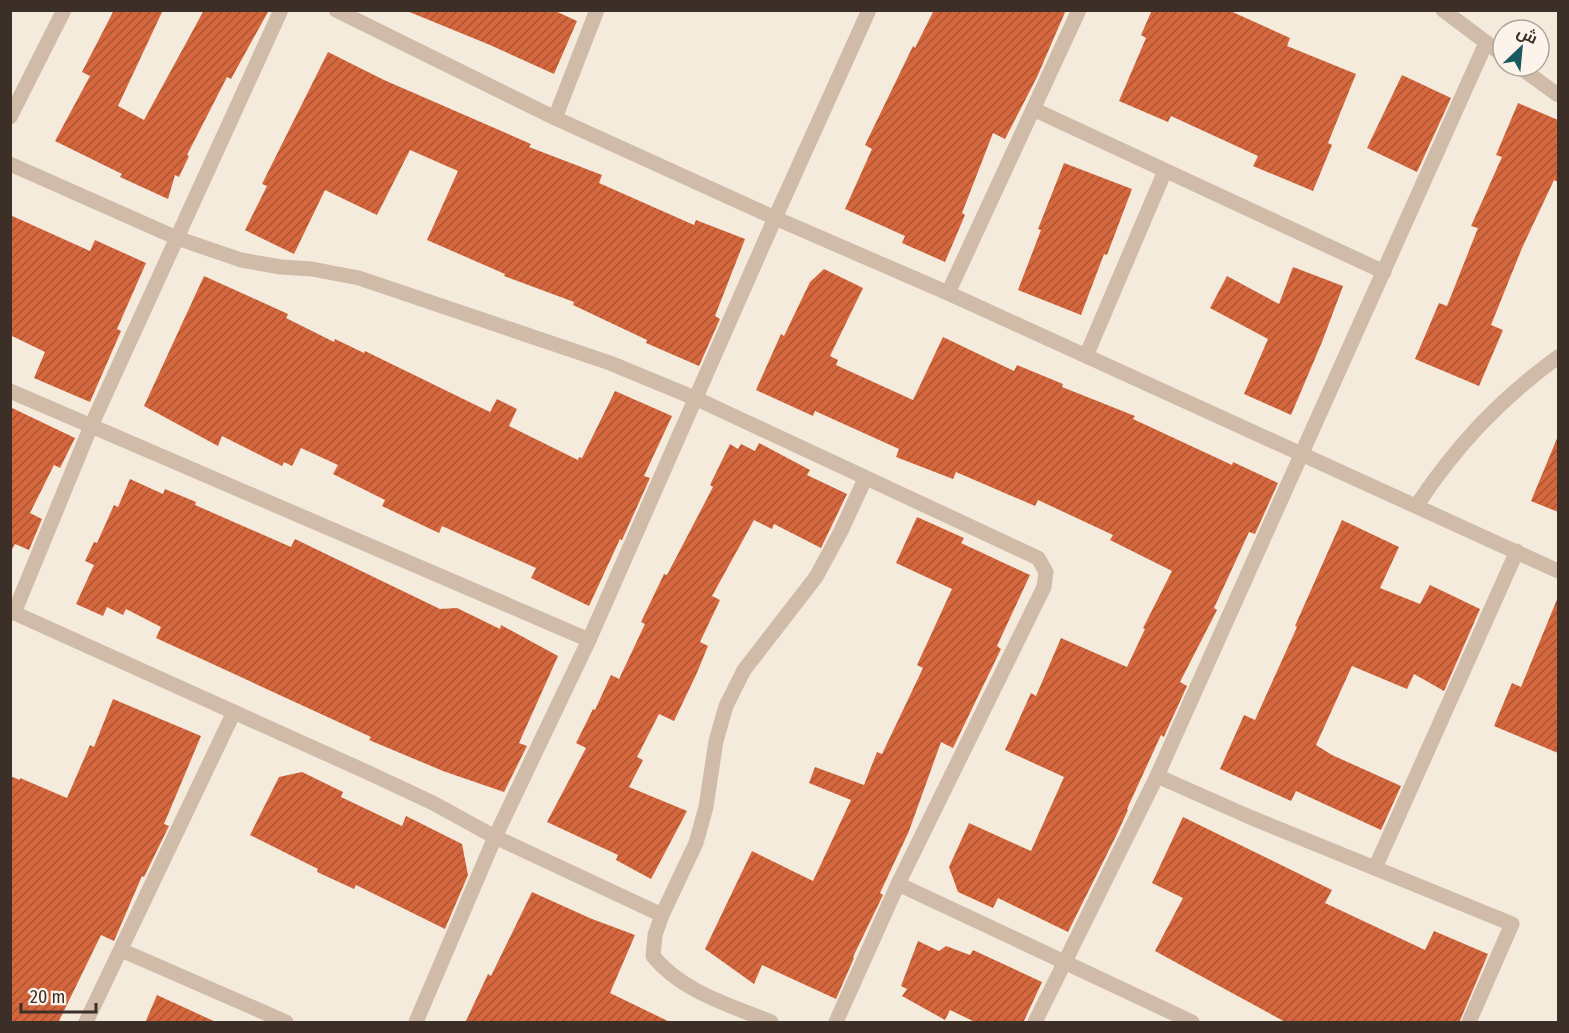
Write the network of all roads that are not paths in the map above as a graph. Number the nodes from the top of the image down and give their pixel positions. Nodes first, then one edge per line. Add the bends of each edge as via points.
1 (64, 10) edge
2 (281, 10) edge
3 (336, 10) edge
4 (597, 10) edge
5 (869, 10) edge
6 (1079, 10) edge
7 (1443, 10) edge
8 (1486, 43) junction
9 (1491, 47) edge
10 (1535, 78) edge
11 (1558, 95) edge
12 (1033, 109) junction
13 (10, 117) edge
14 (555, 118) junction
15 (10, 164) edge
16 (1165, 171) junction
17 (775, 218) junction
18 (177, 238) junction
19 (1384, 272) junction
20 (948, 293) junction
21 (1086, 356) junction
22 (1558, 357) edge
23 (10, 391) edge
24 (697, 399) junction
25 (91, 426) junction
26 (1303, 455) junction
27 (866, 479) junction
28 (1417, 506) junction
29 (1517, 551) junction
30 (1558, 571) edge
31 (13, 612) edge
32 (590, 640) junction
33 (234, 712) junction
34 (1157, 776) junction
35 (495, 837) junction
36 (1375, 868) junction
37 (898, 884) junction
38 (662, 915) junction
39 (121, 950) junction
40 (1064, 961) junction
41 (86, 1023) edge
42 (286, 1023) edge
43 (416, 1023) edge
44 (771, 1023) edge
45 (836, 1023) edge
46 (1035, 1023) edge
47 (1192, 1023) edge
48 (1469, 1023) edge

1 - 13 street
2 - 18 street
3 - 14 street
4 - 14 street
5 - 17 street
6 - 12 street
7 - 8 street
8 - 9 street
8 - 19 street
10 - 11 street
12 - 16 street
12 - 20 street
14 - 17 street
15 - 18 street
16 - 19 street
16 - 21 street
17 - 20 street
17 - 24 street
18 - 24 street via 241,260 359,278 610,363
18 - 25 street
19 - 26 street
20 - 21 street
21 - 26 street
22 - 28 street via 1484,420 1441,468
23 - 25 street
24 - 27 street
24 - 32 street
25 - 31 street
25 - 32 street
26 - 28 street
26 - 34 street
27 - 37 street via 1038,558 1046,572 1044,587
27 - 38 street via 816,577 744,669 726,706 696,843
28 - 29 street
29 - 30 street
29 - 36 street
31 - 33 street
32 - 35 street
33 - 35 street via 433,803
33 - 39 street
34 - 36 street
34 - 40 street
35 - 38 street
35 - 43 street
36 - 48 street via 1512,924
37 - 40 street
37 - 45 street
38 - 44 street via 652,956 664,971 693,989
39 - 41 street
39 - 42 street
40 - 46 street
40 - 47 street

